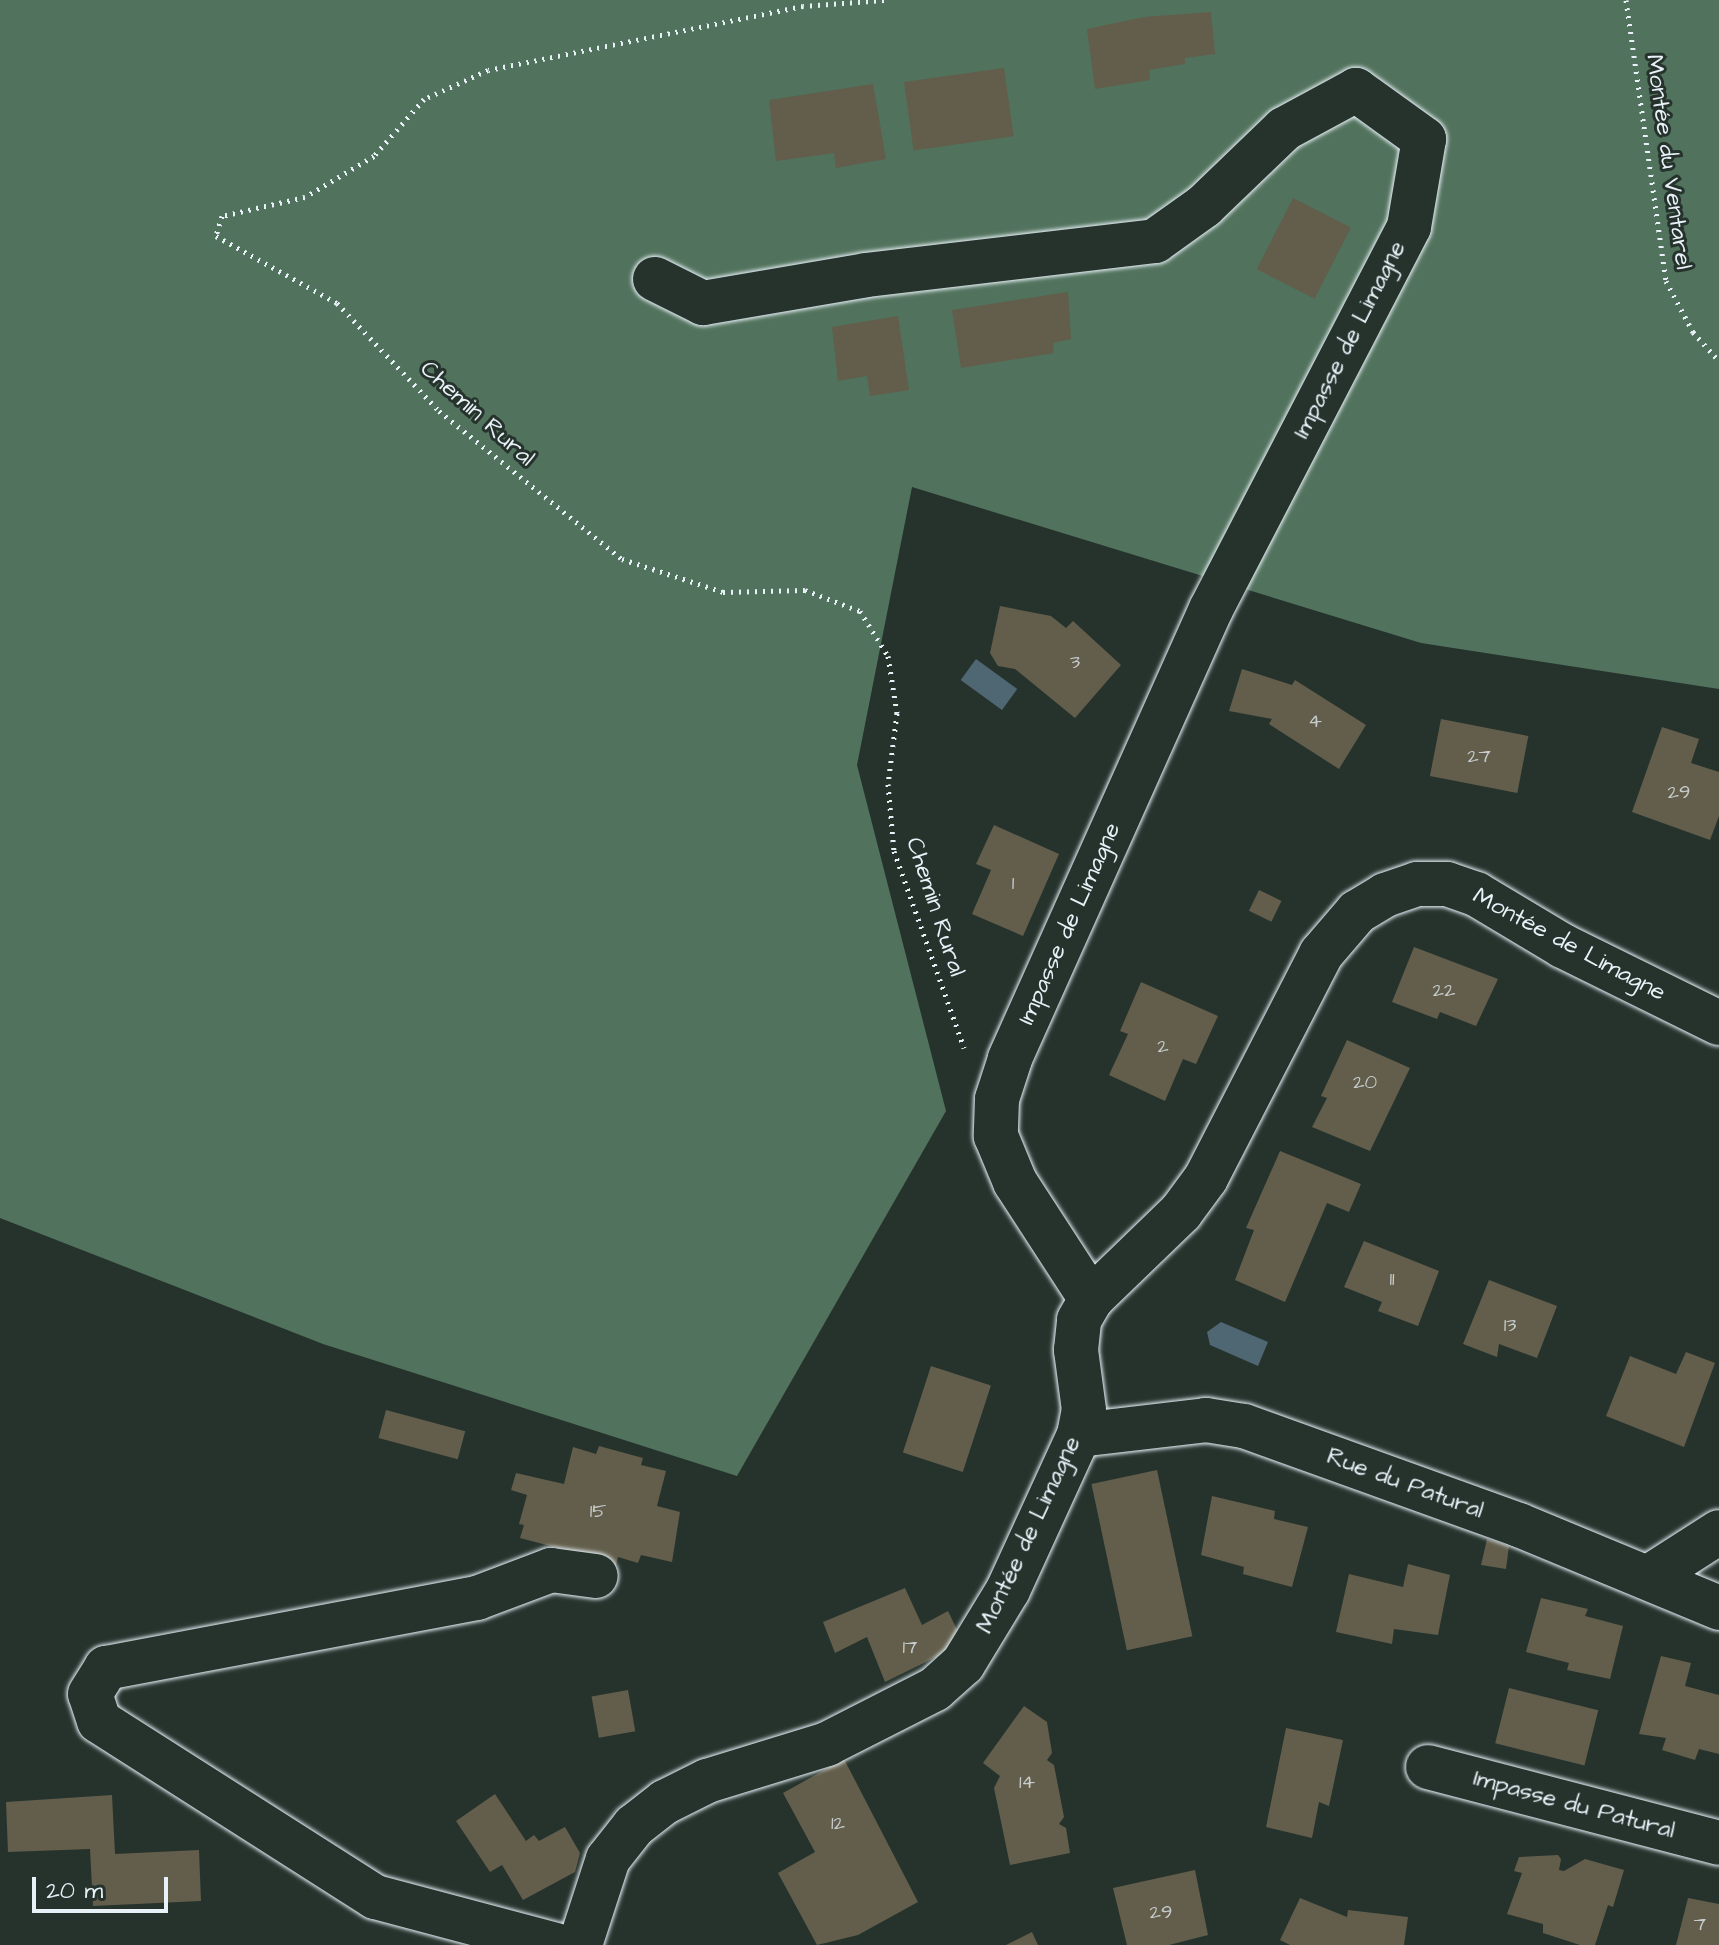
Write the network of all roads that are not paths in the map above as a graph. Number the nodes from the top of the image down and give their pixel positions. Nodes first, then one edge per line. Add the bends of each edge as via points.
1 (655, 279) dead end
2 (1719, 1023) edge
3 (1091, 1299) junction
4 (1079, 1435) junction
5 (1719, 1532) edge
6 (596, 1576) dead end
7 (1649, 1577) junction
8 (1719, 1608) edge
9 (1428, 1767) dead end
10 (1719, 1843) edge
11 (556, 1945) edge
12 (580, 1945) edge

1 - 3 street, Impasse de Limagne via 703,303 866,275 1155,241 1204,206 1284,129 1356,90 1424,139 1409,227 1211,609 1010,1059 997,1099 996,1136 1015,1182
2 - 3 street, Montée de Limagne via 1563,946 1476,894 1447,884 1417,884 1385,895 1357,912 1321,954 1206,1178 1181,1212
3 - 4 street, Montée de Limagne via 1079,1320 1076,1350 1084,1387
4 - 7 street, Rue du Patural via 1206,1420 1244,1426
4 - 12 street, Montée de Limagne via 1008,1590 963,1664 935,1689 851,1733 707,1781 665,1802 634,1826 608,1859
5 - 7 street
6 - 11 street via 551,1570 477,1598 106,1668 90,1694 99,1721 375,1897
7 - 8 street, Rue du Patural
9 - 10 street, Impasse du Patural

